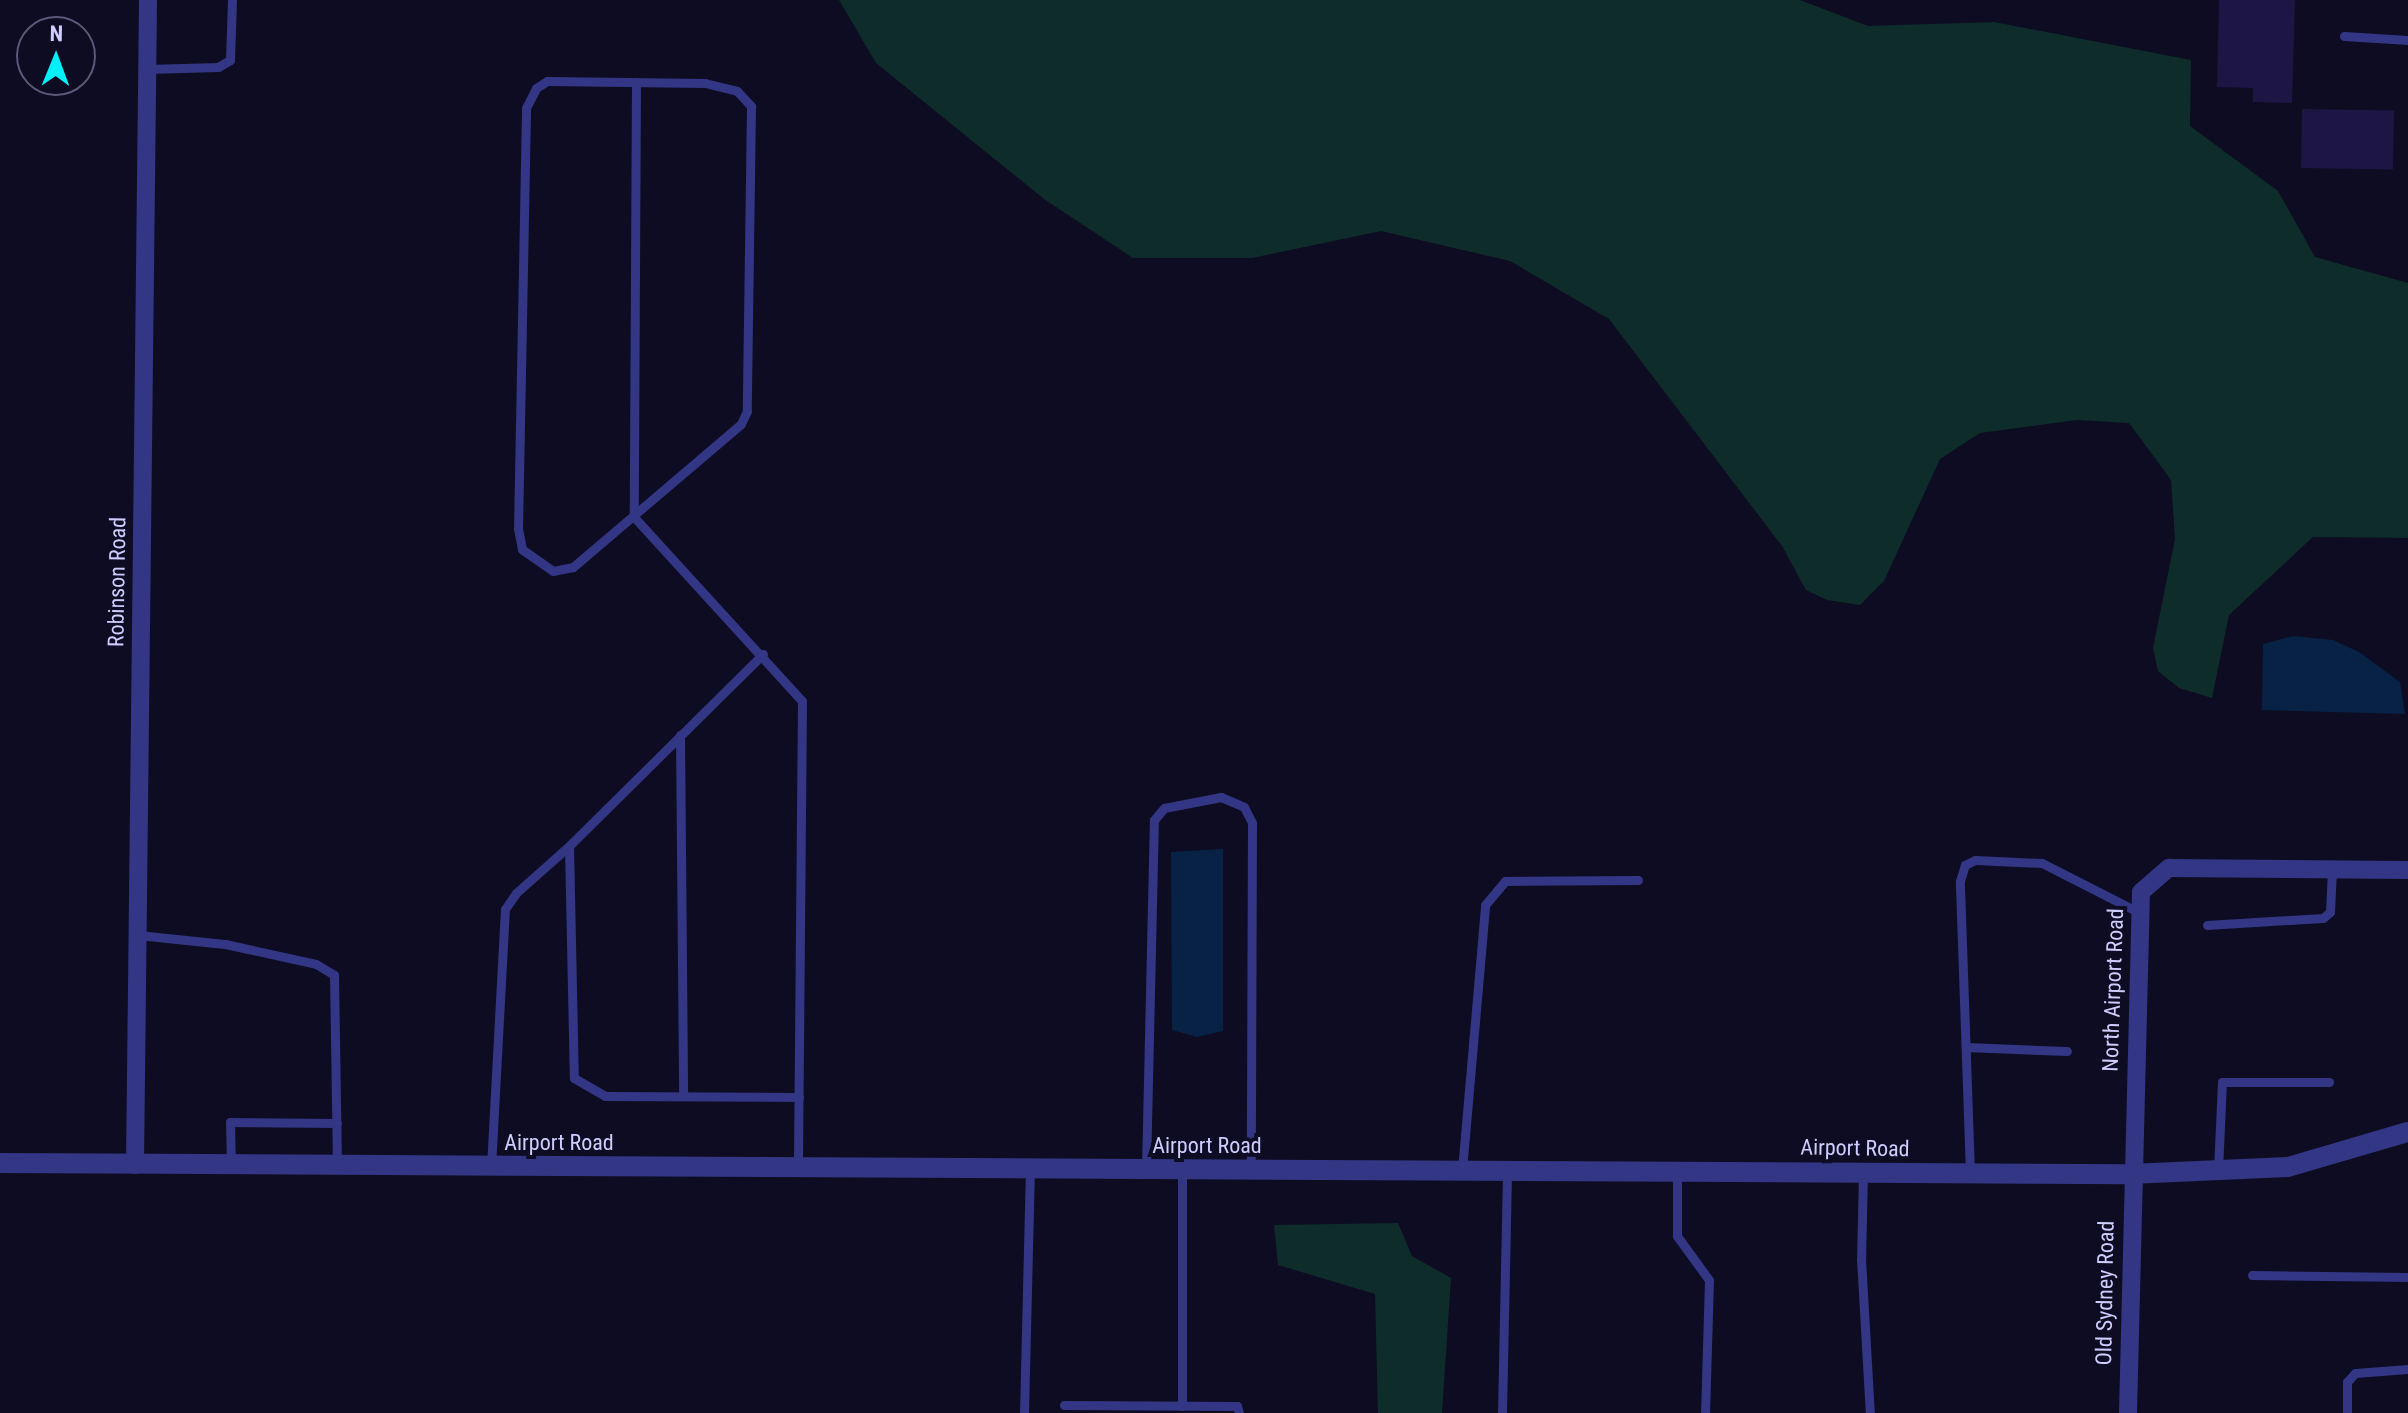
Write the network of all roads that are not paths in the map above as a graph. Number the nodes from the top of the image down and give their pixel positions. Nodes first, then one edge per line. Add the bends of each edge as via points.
1 (148, 0) edge
2 (232, 0) edge
3 (2344, 36) dead end
4 (2408, 40) edge
5 (147, 69) junction
6 (636, 82) junction
7 (634, 517) junction
8 (763, 654) junction
9 (680, 735) junction
10 (569, 846) junction
11 (2332, 870) junction
12 (2408, 870) edge
13 (1638, 880) dead end
14 (2140, 913) junction
15 (2207, 925) dead end
16 (138, 935) junction
17 (1966, 1047) junction
18 (2067, 1051) dead end
19 (2329, 1082) dead end
20 (683, 1096) junction
21 (799, 1097) junction
22 (337, 1123) junction
23 (2408, 1132) edge
24 (0, 1163) edge
25 (135, 1165) junction
26 (231, 1166) junction
27 (337, 1166) junction
28 (491, 1167) junction
29 (798, 1168) junction
30 (1677, 1168) junction
31 (1030, 1169) junction
32 (1146, 1170) junction
33 (1182, 1170) junction
34 (1251, 1170) junction
35 (1462, 1170) junction
36 (1507, 1170) junction
37 (2218, 1170) junction
38 (1863, 1173) junction
39 (1970, 1173) junction
40 (2130, 1174) junction
41 (2252, 1275) dead end
42 (2408, 1277) edge
43 (2408, 1369) edge
44 (1064, 1405) dead end
45 (1182, 1406) junction
46 (1024, 1413) edge
47 (1239, 1413) edge
48 (1502, 1413) edge
49 (1705, 1413) edge
50 (1870, 1413) edge
51 (2128, 1413) edge
52 (2347, 1413) edge

1 - 5 street, Robinson Road
2 - 5 lane via 230,60 218,67
3 - 4 lane
5 - 16 street, Robinson Road
6 - 7 lane
6 - 7 lane via 724,85 751,106 747,411 741,424
6 - 7 lane via 547,81 536,88 526,108 518,529 522,549 553,571 573,567
7 - 8 lane
8 - 9 lane
8 - 21 lane via 802,701
9 - 10 lane
9 - 20 lane
10 - 20 lane via 574,1078 605,1096
10 - 28 lane via 505,909
11 - 12 street, North Airport Road
11 - 14 street, North Airport Road via 2169,868 2141,892
11 - 15 lane via 2330,912 2323,918
13 - 35 lane via 1505,881 1485,905
14 - 17 lane via 2042,863 1975,860 1965,865 1960,881
14 - 40 street, North Airport Road
16 - 22 lane via 225,944 316,964 334,975
16 - 25 street, Robinson Road
17 - 18 lane
17 - 39 lane
19 - 37 lane via 2222,1082
20 - 21 lane
21 - 29 lane
22 - 26 lane via 230,1122
22 - 27 lane
23 - 37 street, Airport Road via 2288,1167
24 - 25 street, Airport Road
25 - 26 street, Airport Road
26 - 27 street, Airport Road
27 - 28 street, Airport Road
28 - 29 street, Airport Road
29 - 31 street, Airport Road
30 - 36 street, Airport Road
30 - 38 street, Airport Road
30 - 49 lane via 1677,1236 1709,1280
31 - 32 street, Airport Road
31 - 46 lane
32 - 33 street, Airport Road
32 - 34 lane via 1154,820 1164,808 1221,797 1244,807 1252,823
33 - 34 street, Airport Road
33 - 45 lane
34 - 35 street, Airport Road
35 - 36 street, Airport Road
36 - 48 lane
37 - 40 street, Airport Road
38 - 39 street, Airport Road
38 - 50 lane
39 - 40 street, Airport Road
40 - 51 street, Old Sydney Road
41 - 42 lane
43 - 52 lane via 2355,1373 2347,1382
44 - 45 lane
45 - 47 lane via 1237,1406

